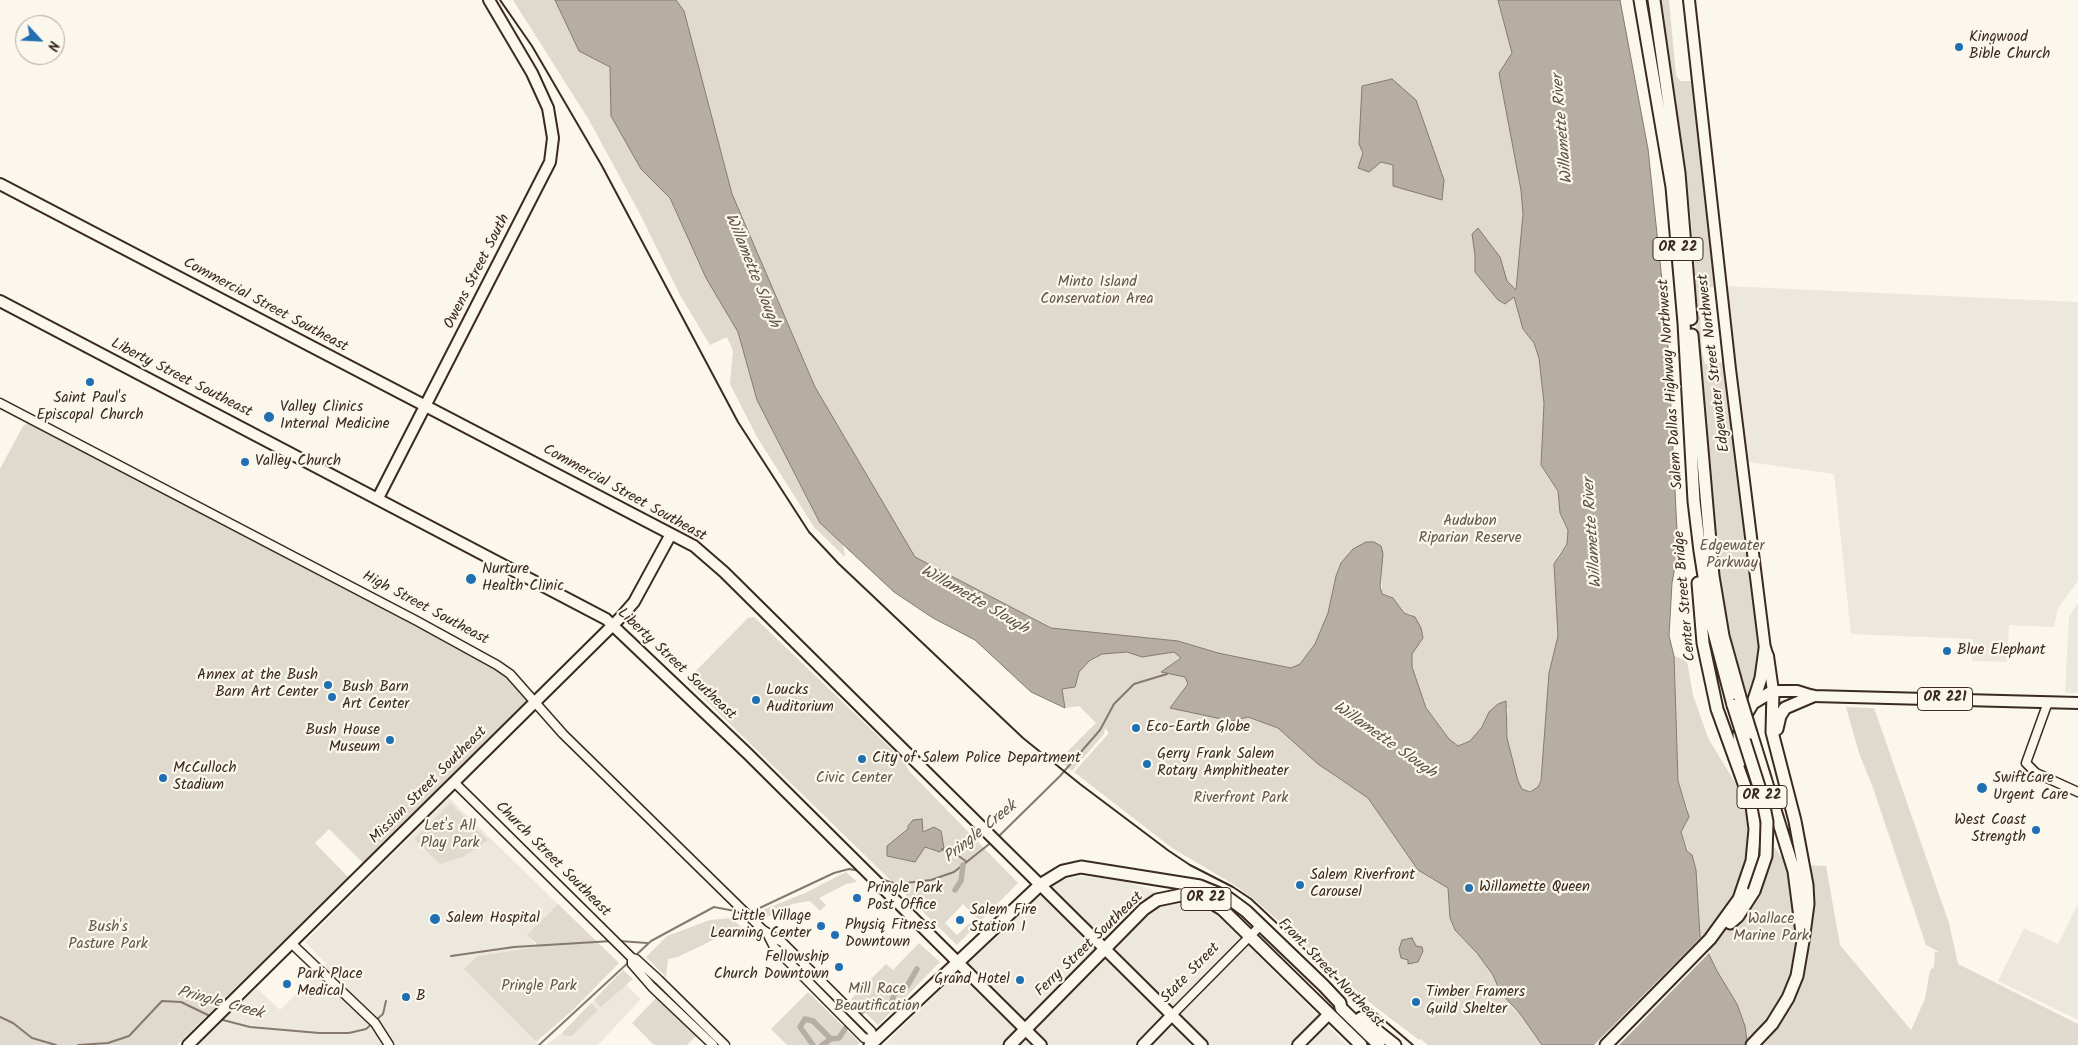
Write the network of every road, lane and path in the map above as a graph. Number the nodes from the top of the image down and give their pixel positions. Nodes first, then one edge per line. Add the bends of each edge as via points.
1 (489, 0) edge
2 (1640, 0) edge
3 (1655, 0) edge
4 (1689, 0) edge
5 (0, 184) edge
6 (0, 301) edge
7 (0, 403) edge
8 (426, 406) junction
9 (378, 498) junction
10 (1694, 501) junction
11 (671, 534) junction
12 (613, 625) junction
13 (1765, 648) junction
14 (1773, 690) junction
15 (1813, 696) junction
16 (1737, 701) junction
17 (535, 702) junction
18 (2048, 702) junction
19 (2078, 703) edge
20 (1753, 704) junction
21 (1778, 746) junction
22 (454, 782) junction
23 (1748, 792) junction
24 (2078, 792) edge
25 (1044, 881) junction
26 (1261, 925) junction
27 (1250, 936) junction
28 (1710, 939) junction
29 (1803, 940) junction
30 (292, 943) junction
31 (1104, 949) junction
32 (958, 964) junction
33 (640, 967) junction
34 (1340, 1003) junction
35 (1329, 1014) junction
36 (1172, 1015) junction
37 (1025, 1030) junction
38 (875, 1043) edge
39 (188, 1045) edge
40 (389, 1045) edge
41 (713, 1045) edge
42 (725, 1045) edge
43 (1010, 1045) edge
44 (1041, 1045) edge
45 (1143, 1045) edge
46 (1202, 1045) edge
47 (1298, 1045) edge
48 (1361, 1045) edge
49 (1378, 1045) edge
50 (1395, 1045) edge
51 (1606, 1045) edge
52 (1752, 1045) edge

1 - 8 main road, Owens Street South via 543,96 552,124 553,150 543,179
2 - 10 highway, Salem Dallas Highway Northwest / OR 22 via 1672,187
3 - 16 highway, Salem Dallas Highway Northwest / OR 22 via 1684,223 1709,545
4 - 13 main road, Edgewater Street Northwest
5 - 8 main road, Commercial Street Southeast
6 - 9 main road, Liberty Street Southeast
7 - 17 street, High Street Southeast via 497,665
8 - 9 main road, Owens Street South
8 - 11 main road, Commercial Street Southeast
9 - 12 main road, Liberty Street Southeast via 574,601
10 - 16 highway, Salem Dallas Highway Northwest / OR 22 via 1717,649
10 - 23 highway, Center Street Bridge / OR 22 via 1700,614 1707,664 1722,725
11 - 12 main road, Mission Street Southeast via 634,602
11 - 25 main road, Commercial Street Southeast via 694,546 713,562 1008,855 1029,875
12 - 17 main road, Mission Street Southeast
12 - 32 main road, Liberty Street Southeast via 748,754
13 - 14 main road, Edgewater Street Northwest
13 - 20 highway
14 - 15 main road via 1797,691
14 - 20 highway
14 - 21 highway via 1772,732
15 - 18 main road, OR 221
15 - 21 highway via 1785,708 1778,721
16 - 28 highway, Center Street Bridge / OR 22, bridge via 1762,796 1767,844 1762,874 1747,903 1738,916
16 - 29 highway, OR 22, bridge via 1751,733 1794,871
17 - 22 main road, Mission Street Southeast
17 - 38 street, High Street Southeast via 563,734 768,935 774,947 864,1038
18 - 19 main road, OR 221
18 - 24 street via 2026,763 2036,773
20 - 23 highway via 1742,724 1738,745
21 - 29 highway via 1807,885
22 - 30 main road, Mission Street Southeast
22 - 33 street, Church Street Southeast via 632,958 632,964
23 - 28 highway, Center Street Bridge / OR 22 via 1754,815 1754,850 1747,881 1731,912
25 - 26 highway, OR 22 via 1076,868 1200,886 1238,904
25 - 31 main road
25 - 32 highway, OR 22
26 - 27 street, State Street
26 - 34 highway, Front Street Northeast / OR 22
27 - 31 highway, Ferry Street Southeast / OR 22 via 1214,903 1193,896 1176,896 1150,904
27 - 35 highway, Front Street Northeast / OR 22
27 - 36 street, State Street
28 - 51 highway, Center Street Bridge / OR 22
29 - 52 highway, OR 22 via 1797,976 1788,998 1772,1024
30 - 39 main road, Mission Street Southeast
30 - 40 street via 366,1014
31 - 36 main road
31 - 37 highway, Ferry Street Southeast / OR 22
32 - 37 main road, Liberty Street Southeast
32 - 38 highway, OR 22
33 - 41 street, Church Street Southeast via 652,987
33 - 42 street, Church Street Southeast
34 - 49 highway, Front Street Northeast via 1341,1008
34 - 50 highway, OR 22
35 - 47 main road
35 - 48 highway, Front Street Northeast / OR 22
36 - 45 main road, State Street
36 - 46 main road
37 - 43 highway, Ferry Street Southeast / OR 22
37 - 44 main road, Liberty Street Southeast

